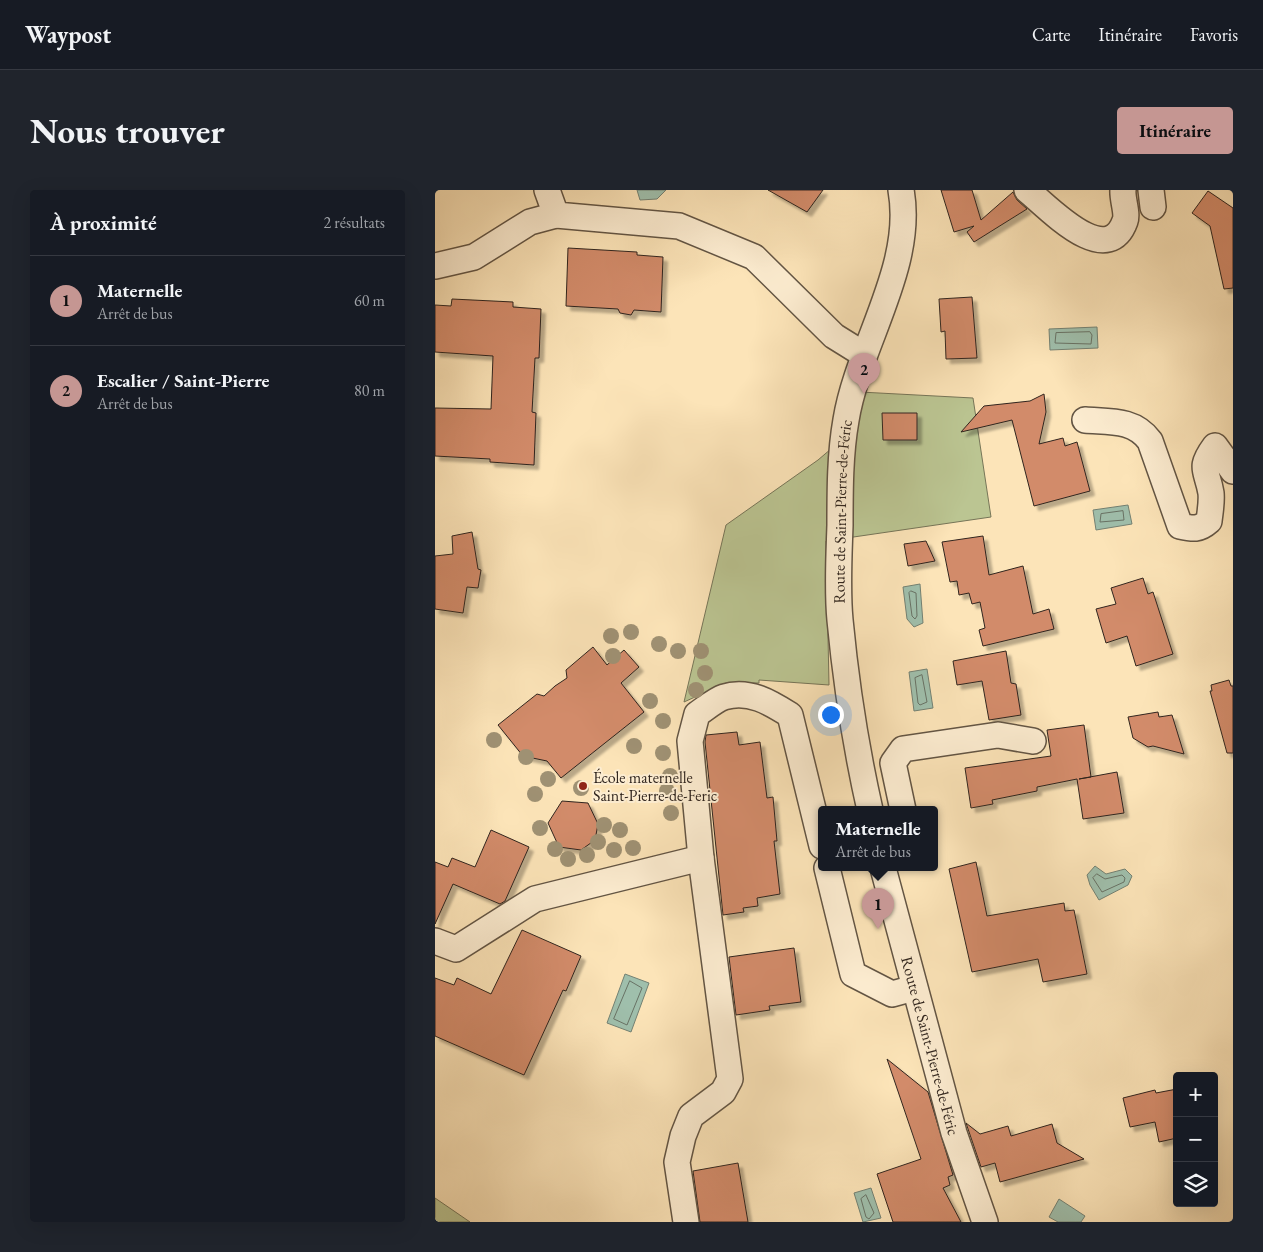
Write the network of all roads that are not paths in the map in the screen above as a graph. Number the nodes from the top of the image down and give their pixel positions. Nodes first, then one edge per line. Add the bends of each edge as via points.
1 (547, 190) edge
2 (901, 190) edge
3 (1027, 190) edge
4 (1123, 190) edge
5 (556, 215) junction
6 (435, 266) edge
7 (863, 354) junction
8 (1085, 420) dead end
9 (1233, 471) edge
10 (1033, 741) dead end
11 (869, 806) edge
12 (902, 806) edge
13 (818, 830) edge
14 (701, 858) junction
15 (828, 871) edge
16 (886, 871) edge
17 (435, 941) edge
18 (915, 988) junction
19 (686, 1222) edge
20 (985, 1222) edge

1 - 5 street
2 - 7 street, Route de Saint-Pierre-de-Féric via 901,237 893,273
3 - 4 street via 1085,237 1099,242 1114,236 1126,220
5 - 6 street via 530,222 474,257
5 - 7 street via 679,226 754,257 834,336
7 - 11 street, Route de Saint-Pierre-de-Féric via 845,420 839,564 840,619 854,726
8 - 9 street via 1130,424 1143,431 1150,441 1180,526 1193,529 1209,521 1211,493 1203,470 1205,460 1215,446
10 - 12 street via 998,735 903,749 893,763
13 - 14 street via 790,715 765,699 723,697 697,714 690,742
14 - 17 street via 535,899 456,949
14 - 19 street via 730,1080 723,1092 691,1116 683,1136 677,1162
15 - 18 street via 853,974 893,994
16 - 18 street, Route de Saint-Pierre-de-Féric
18 - 20 street, Route de Saint-Pierre-de-Féric via 953,1133

